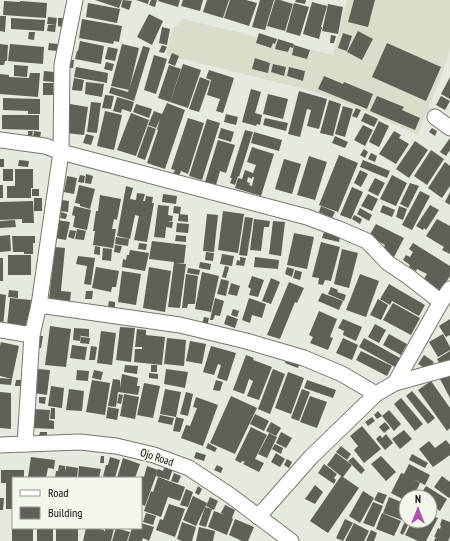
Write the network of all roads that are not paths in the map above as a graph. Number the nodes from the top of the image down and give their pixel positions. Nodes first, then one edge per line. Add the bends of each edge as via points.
1 (75, 0) edge
2 (435, 117) dead end
3 (450, 128) edge
4 (0, 140) edge
5 (61, 152) junction
6 (450, 289) edge
7 (442, 302) junction
8 (39, 305) junction
9 (0, 330) edge
10 (32, 335) junction
11 (450, 368) edge
12 (395, 383) junction
13 (376, 394) junction
14 (25, 444) junction
15 (0, 445) edge
16 (258, 517) junction
17 (291, 541) edge

1 - 5 street via 62,65
2 - 3 street
4 - 5 street via 45,146
5 - 7 street via 300,215 339,229 367,241 388,263
5 - 8 street
6 - 7 street
7 - 12 street
8 - 10 street
8 - 13 street via 180,325 246,341 304,358 342,374
9 - 10 street
10 - 14 street
11 - 12 street
12 - 13 street
13 - 16 street via 311,457
14 - 15 street, Ojo Road
14 - 16 street, Ojo Road via 80,442 116,446 154,455 188,468
16 - 17 street, Ojo Road

